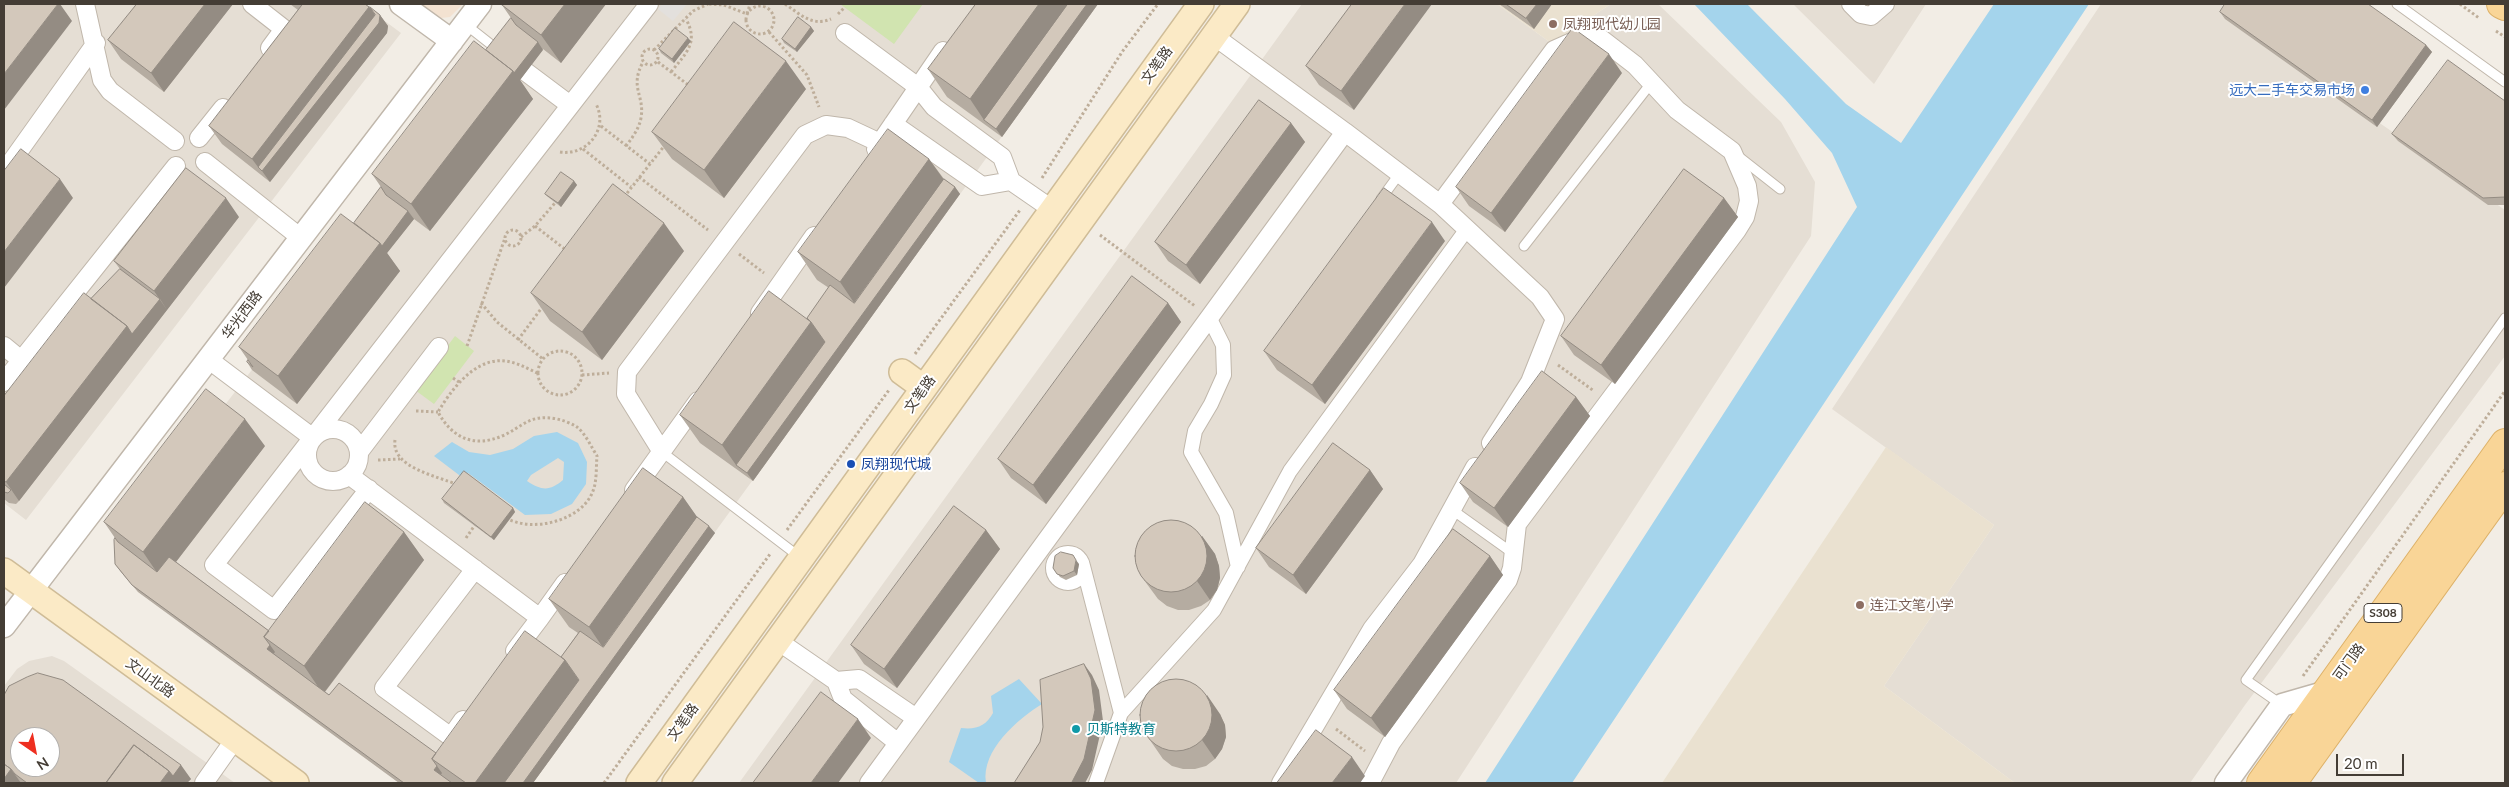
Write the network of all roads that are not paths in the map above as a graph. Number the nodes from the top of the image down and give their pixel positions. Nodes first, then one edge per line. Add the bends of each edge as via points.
1 (85, 4) edge
2 (252, 4) edge
3 (401, 4) edge
4 (480, 4) edge
5 (649, 4) edge
6 (1201, 4) edge
7 (1237, 4) edge
8 (1851, 4) edge
9 (1885, 4) edge
10 (2397, 4) edge
11 (2502, 4) edge
12 (2505, 6) edge
13 (458, 32) junction
14 (845, 32) dead end
15 (955, 34) edge
16 (1214, 36) junction
17 (96, 43) junction
18 (498, 50) edge
19 (260, 60) edge
20 (526, 72) edge
21 (1652, 82) junction
22 (2505, 82) edge
23 (918, 87) junction
24 (236, 92) edge
25 (570, 106) junction
26 (893, 124) junction
27 (1345, 132) junction
28 (199, 138) junction
29 (175, 142) junction
30 (880, 143) junction
31 (1732, 151) junction
32 (869, 159) edge
33 (205, 162) junction
34 (176, 166) junction
35 (4, 172) edge
36 (1400, 173) junction
37 (1011, 181) junction
38 (1780, 189) dead end
39 (1440, 204) junction
40 (1377, 205) edge
41 (1052, 210) junction
42 (824, 222) edge
43 (1467, 229) junction
44 (301, 238) junction
45 (1524, 246) dead end
46 (1209, 317) junction
47 (2505, 318) edge
48 (752, 325) edge
49 (4, 346) edge
50 (439, 348) dead end
51 (208, 359) junction
52 (21, 360) junction
53 (902, 372) road end
54 (4, 382) edge
55 (924, 388) junction
56 (707, 389) edge
57 (313, 438) junction
58 (2505, 443) edge
59 (359, 452) junction
60 (662, 452) junction
61 (350, 475) junction
62 (2505, 486) edge
63 (369, 490) junction
64 (621, 508) edge
65 (1451, 509) junction
66 (1041, 548) junction
67 (1514, 554) junction
68 (801, 558) junction
69 (1055, 559) junction
70 (1083, 566) junction
71 (1238, 567) junction
72 (475, 569) junction
73 (575, 571) edge
74 (4, 572) edge
75 (30, 591) junction
76 (540, 618) junction
77 (4, 626) edge
78 (778, 642) junction
79 (504, 666) edge
80 (836, 681) junction
81 (2327, 692) junction
82 (474, 705) edge
83 (2282, 705) junction
84 (1121, 713) junction
85 (916, 718) junction
86 (235, 740) junction
87 (898, 743) junction
88 (204, 783) edge
89 (296, 783) edge
90 (639, 783) edge
91 (676, 783) edge
92 (869, 783) edge
93 (1096, 783) edge
94 (1281, 783) edge
95 (1370, 783) edge
96 (2226, 783) edge
97 (2262, 783) edge
98 (2292, 783) edge

1 - 17 street
2 - 19 street via 284,29
3 - 13 street
4 - 13 street, 华光西路
5 - 25 street
6 - 41 main road, 文笔路
7 - 16 main road, 文笔路
8 - 9 street via 1861,14 1871,16
10 - 22 lane
11 - 12 main road
13 - 18 lane
13 - 44 street, 华光西路
14 - 23 street
15 - 23 street
16 - 27 street
16 - 78 main road, 文笔路
17 - 29 street via 102,80 110,91
17 - 35 street
20 - 25 street
21 - 31 street via 1677,110
21 - 39 street via 1636,65 1596,35 1590,34 1554,50
21 - 45 lane
23 - 26 street
23 - 37 street via 934,108 1002,157
24 - 28 street
25 - 57 street
26 - 30 street
26 - 37 street via 982,186
27 - 36 street
27 - 46 street
28 - 29 street via 182,136
28 - 33 street via 206,149
29 - 34 street via 171,159
30 - 32 street
30 - 60 street via 848,128 826,125 805,135 627,372 626,394
31 - 38 lane
31 - 67 street via 1747,186 1749,201 1745,217 1517,524
33 - 34 street via 191,171 183,171
33 - 44 street
34 - 52 street
36 - 39 street
36 - 40 lane
37 - 41 street
39 - 43 street
41 - 55 main road, 文笔路
42 - 48 street
43 - 65 street via 1540,296 1555,319 1530,382
43 - 71 street via 1290,470
44 - 51 street, 华光西路
46 - 66 street
46 - 71 street via 1223,345 1224,375 1195,431 1191,452 1226,513
47 - 83 lane via 2246,680
49 - 52 street
50 - 59 street
51 - 57 street
51 - 75 street, 华光西路
52 - 54 street
53 - 55 main road
55 - 68 main road, 文笔路
56 - 60 street
57 - 59 street via 328,429 337,429 352,437
57 - 61 street via 308,454 312,470 325,479 342,479
57 - 63 street via 214,565 274,610
58 - 81 main road, 可门路 / S308
59 - 61 street
60 - 64 street
60 - 68 lane
61 - 63 street
62 - 98 main road, 可门路 / S308
63 - 72 street
65 - 67 lane
65 - 94 street via 1422,564 1372,629
66 - 69 street
66 - 85 street
67 - 95 street via 1508,580 1380,762
68 - 90 main road, 文笔路
69 - 70 street via 1060,554 1072,553 1077,555
69 - 70 street via 1053,574 1065,583 1079,578
70 - 84 street
71 - 84 street via 1214,610
72 - 76 street
72 - 82 street via 384,688 451,737
73 - 76 street
74 - 75 main road, 文山北路
75 - 77 street, 华光西路
75 - 86 main road, 文山北路
76 - 79 street
78 - 80 street
78 - 91 main road, 文笔路
80 - 85 street via 859,679
80 - 87 street via 843,699
81 - 83 street
81 - 97 main road, 可门路 / S308
83 - 96 street
84 - 93 street
85 - 87 street
86 - 88 street
86 - 89 main road, 文山北路
87 - 92 street

